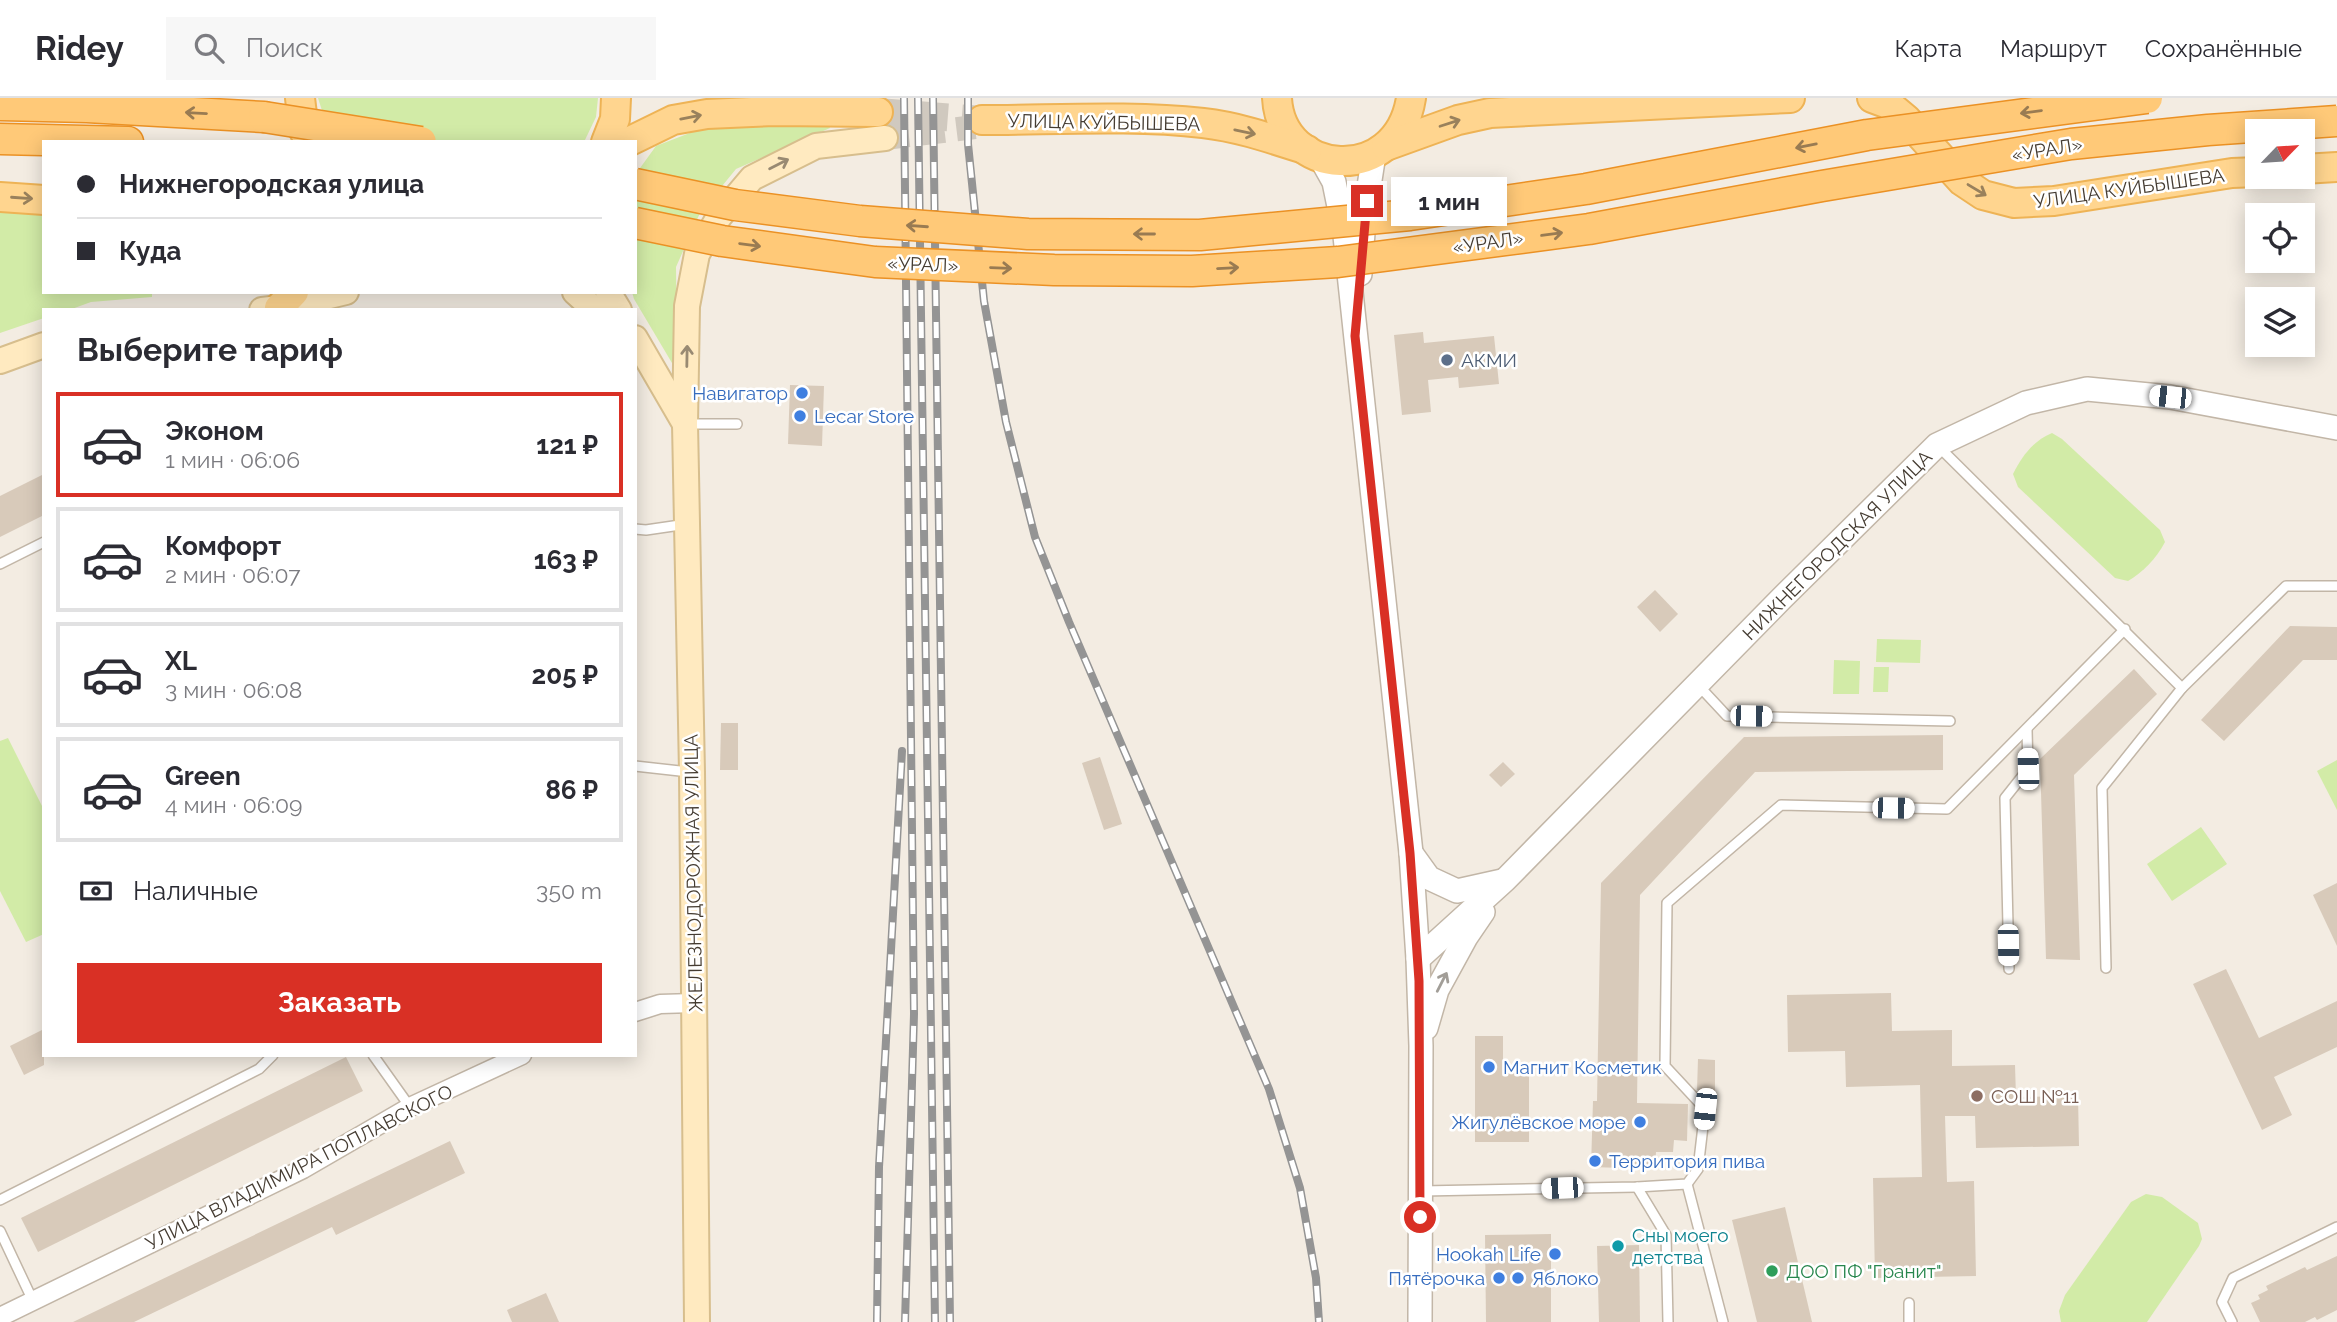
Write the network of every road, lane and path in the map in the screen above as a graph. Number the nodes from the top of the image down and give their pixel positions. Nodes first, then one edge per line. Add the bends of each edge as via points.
1 (300, 98) edge
2 (616, 98) edge
3 (1277, 98) edge
4 (1411, 98) edge
5 (1790, 98) edge
6 (1872, 98) edge
7 (2147, 98) edge
8 (0, 105) edge
9 (2337, 121) edge
10 (978, 124) tunnel mouth
11 (882, 125) joint
12 (0, 139) edge
13 (43, 140) edge
14 (311, 140) edge
15 (408, 140) edge
16 (607, 140) edge
17 (632, 140) edge
18 (1380, 150) junction
19 (1313, 154) junction
20 (2337, 167) edge
21 (2315, 168) edge
22 (2245, 172) edge
23 (637, 184) edge
24 (0, 197) edge
25 (42, 200) edge
26 (637, 223) edge
27 (332, 294) edge
28 (577, 294) edge
29 (281, 301) edge
30 (593, 308) edge
31 (1355, 336) junction
32 (637, 341) edge
33 (42, 346) edge
34 (0, 361) edge
35 (637, 363) edge
36 (685, 424) junction
37 (737, 424) dead end
38 (2337, 428) edge
39 (1937, 444) junction
40 (688, 523) junction
41 (637, 529) edge
42 (42, 543) edge
43 (0, 564) edge
44 (2337, 586) edge
45 (2125, 629) junction
46 (1698, 684) junction
47 (2182, 688) junction
48 (1950, 721) dead end
49 (2027, 730) junction
50 (637, 766) edge
51 (692, 772) junction
52 (1410, 853) junction
53 (1505, 880) junction
54 (1418, 959) junction
55 (2106, 968) dead end
56 (2009, 969) dead end
57 (694, 1003) junction
58 (637, 1011) edge
59 (1421, 1046) junction
60 (271, 1057) edge
61 (374, 1057) edge
62 (518, 1057) edge
63 (410, 1107) junction
64 (1687, 1184) junction
65 (1637, 1187) junction
66 (1420, 1191) junction
67 (0, 1200) edge
68 (2337, 1227) edge
69 (0, 1231) edge
70 (33, 1301) junction
71 (1909, 1303) dead end
72 (0, 1317) edge
73 (697, 1322) edge
74 (1420, 1322) edge
75 (1668, 1322) edge
76 (1723, 1322) edge
77 (1909, 1322) edge
78 (2232, 1322) edge

1 - 14 main road via 304,131
2 - 16 main road via 615,120
3 - 19 main road via 1287,131
4 - 18 main road via 1404,125
18 -> 5 main road via 1458,120 1490,113
6 -> 22 main road, УЛИЦА КУЙБЫШЕВА via 1906,119 1962,181 1983,195 2014,204
7 -> 23 highway, «УРАЛ», bridge via 1867,135 1586,189 1410,215 1200,234 1028,234 860,221 735,205
15 -> 8 highway, bridge via 264,117
26 -> 9 highway, «УРАЛ», bridge via 722,241 875,262 1192,271 1338,262 1589,229 2071,144
10 -> 19 main road, УЛИЦА КУЙБЫШЕВА via 1038,120 1203,123 1253,133
17 -> 11 main road via 673,120 707,114 774,111
36 -> 11 main road, ЖЕЛЕЗНОДОРОЖНАЯ УЛИЦА via 687,306 697,254 719,217 752,178 816,146
12 - 13 highway
18 - 19 main road, УЛИЦА КУЙБЫШЕВА via 1347,162
18 - 31 street via 1364,219
19 - 31 street via 1334,182 1345,236
20 - 21 main road
24 -> 25 main road
27 - 29 main road
28 - 30 main road
31 - 52 street
32 - 36 main road
33 - 34 main road
35 - 36 main road
36 - 37 lane
36 - 40 main road, ЖЕЛЕЗНОДОРОЖНАЯ УЛИЦА
38 - 39 street, НИЖНЕГОРОДСКАЯ УЛИЦА via 2170,397 2087,389 2026,403
39 - 45 lane
39 - 46 street, НИЖНЕГОРОДСКАЯ УЛИЦА
40 - 41 lane
40 - 51 main road, ЖЕЛЕЗНОДОРОЖНАЯ УЛИЦА
42 - 43 lane
44 - 47 lane via 2286,586
45 - 47 lane
45 - 49 lane
46 - 48 lane via 1727,716
46 - 53 street, НИЖНЕГОРОДСКАЯ УЛИЦА
47 - 55 lane via 2102,788
49 - 56 lane via 2028,769 2005,798
49 - 64 lane via 1947,809 1781,805 1667,903 1665,1066 1705,1109 1698,1169
50 - 51 lane
51 - 57 main road, ЖЕЛЕЗНОДОРОЖНАЯ УЛИЦА
52 - 53 street via 1429,878 1457,891
52 - 54 street
53 - 54 street
59 -> 53 street via 1437,990
54 - 59 street
57 - 58 street via 660,1004
57 - 73 main road, ЖЕЛЕЗНОДОРОЖНАЯ УЛИЦА
59 - 66 street
60 - 67 lane via 260,1069
61 - 63 lane
62 - 63 street, УЛИЦА ВЛАДИМИРА ПОПЛАВСКОГО
63 - 70 street, УЛИЦА ВЛАДИМИРА ПОПЛАВСКОГО via 303,1170
64 - 65 lane
64 - 76 lane
65 - 66 lane
65 - 75 lane via 1666,1235
66 - 74 street
68 - 78 lane via 2233,1278 2222,1303
69 - 70 lane
70 - 72 street, УЛИЦА ВЛАДИМИРА ПОПЛАВСКОГО
71 - 77 lane

